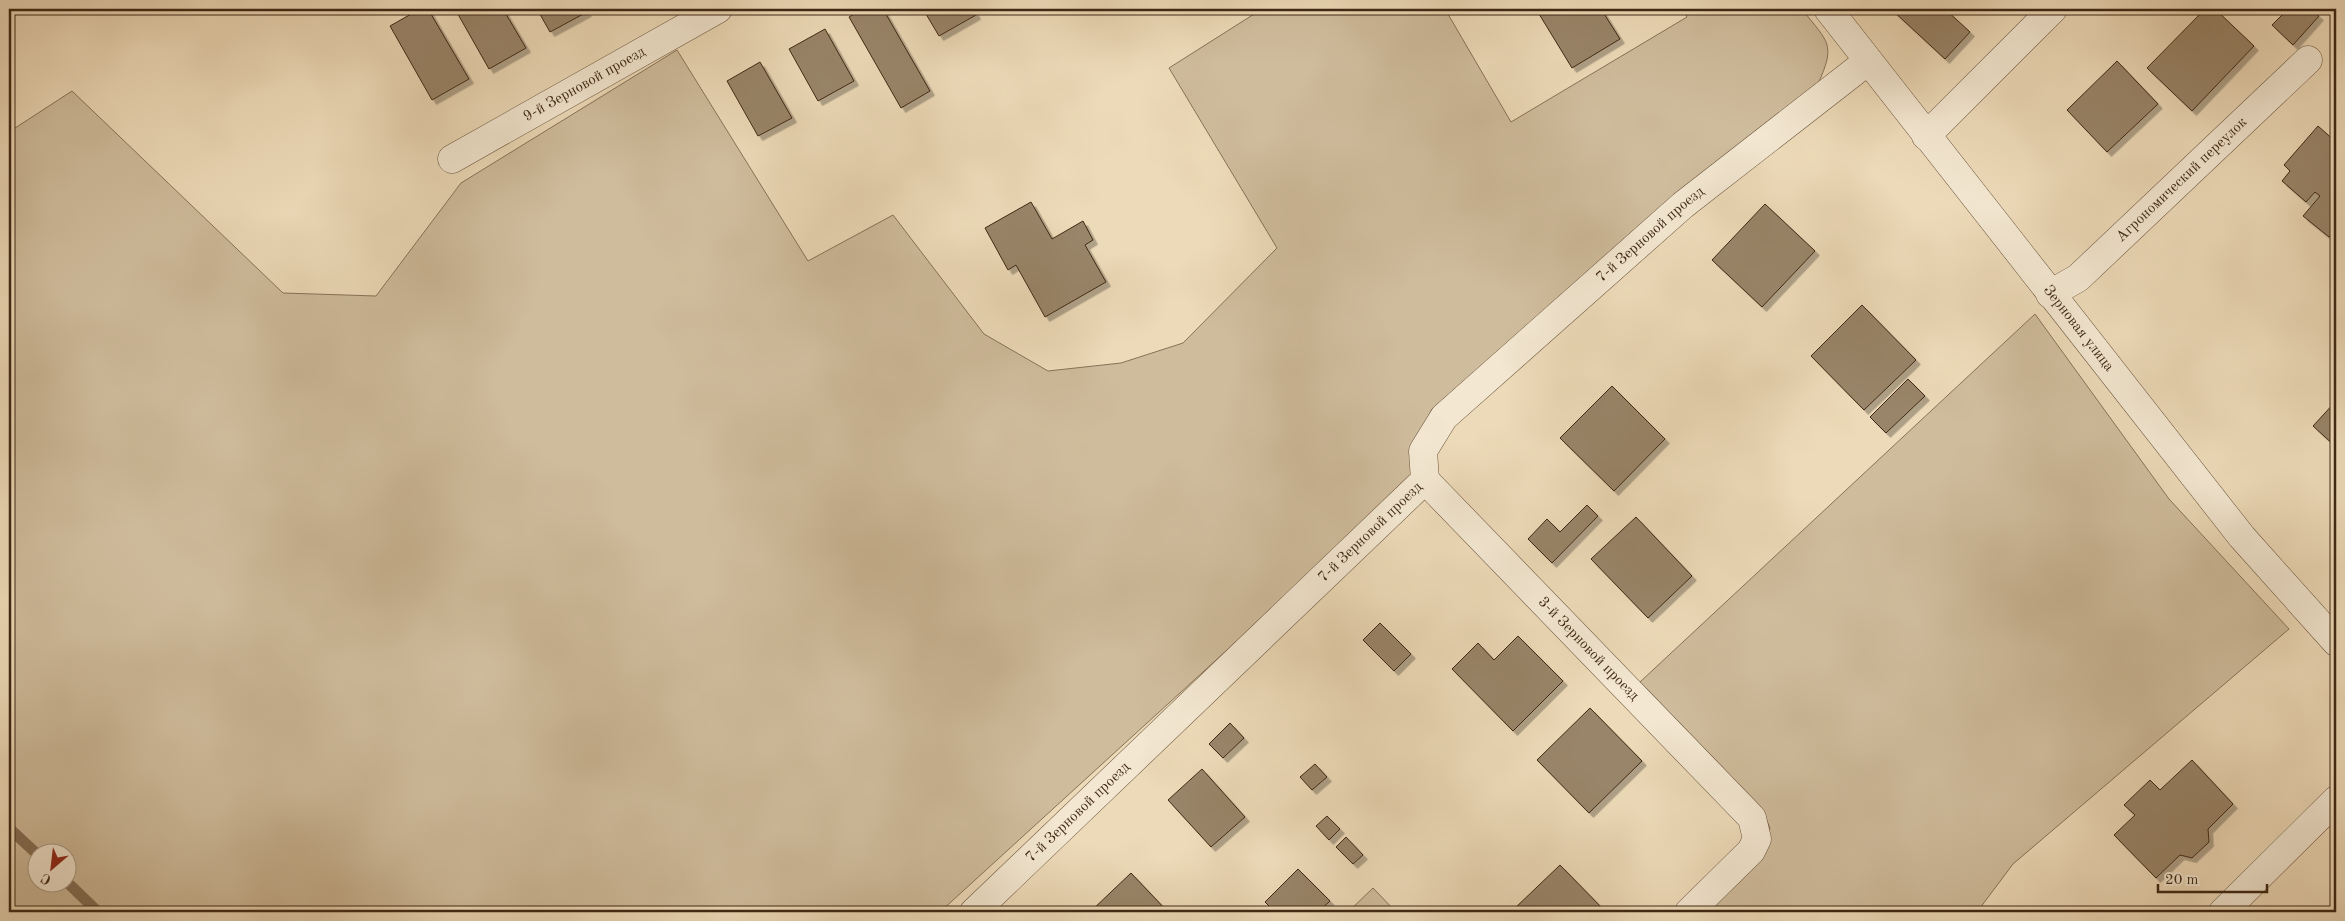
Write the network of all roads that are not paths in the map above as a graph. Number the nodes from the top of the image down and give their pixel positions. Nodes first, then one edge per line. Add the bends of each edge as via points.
1 (718, 9) edge
2 (1828, 9) edge
3 (2053, 9) edge
4 (2308, 60) dead end
5 (1868, 61) junction
6 (1926, 136) junction
7 (452, 159) dead end
8 (2050, 294) junction
9 (1425, 480) junction
10 (2336, 642) edge
11 (2336, 800) edge
12 (974, 912) edge
13 (1689, 912) edge
14 (2223, 912) edge

1 - 7 street, 9-й Зерновой проезд
2 - 5 street, Зерновая улица
3 - 6 street
4 - 8 street, Агрономический переулок via 2078,278
5 - 6 street, Зерновая улица
5 - 9 street, 7-й Зерновой проезд via 1684,205 1444,417 1423,452
6 - 8 street, Зерновая улица
8 - 10 street, Зерновая улица via 2242,537
9 - 12 street, 7-й Зерновой проезд
9 - 13 street, 3-й Зерновой проезд via 1752,818 1757,839 1751,851
11 - 14 street

